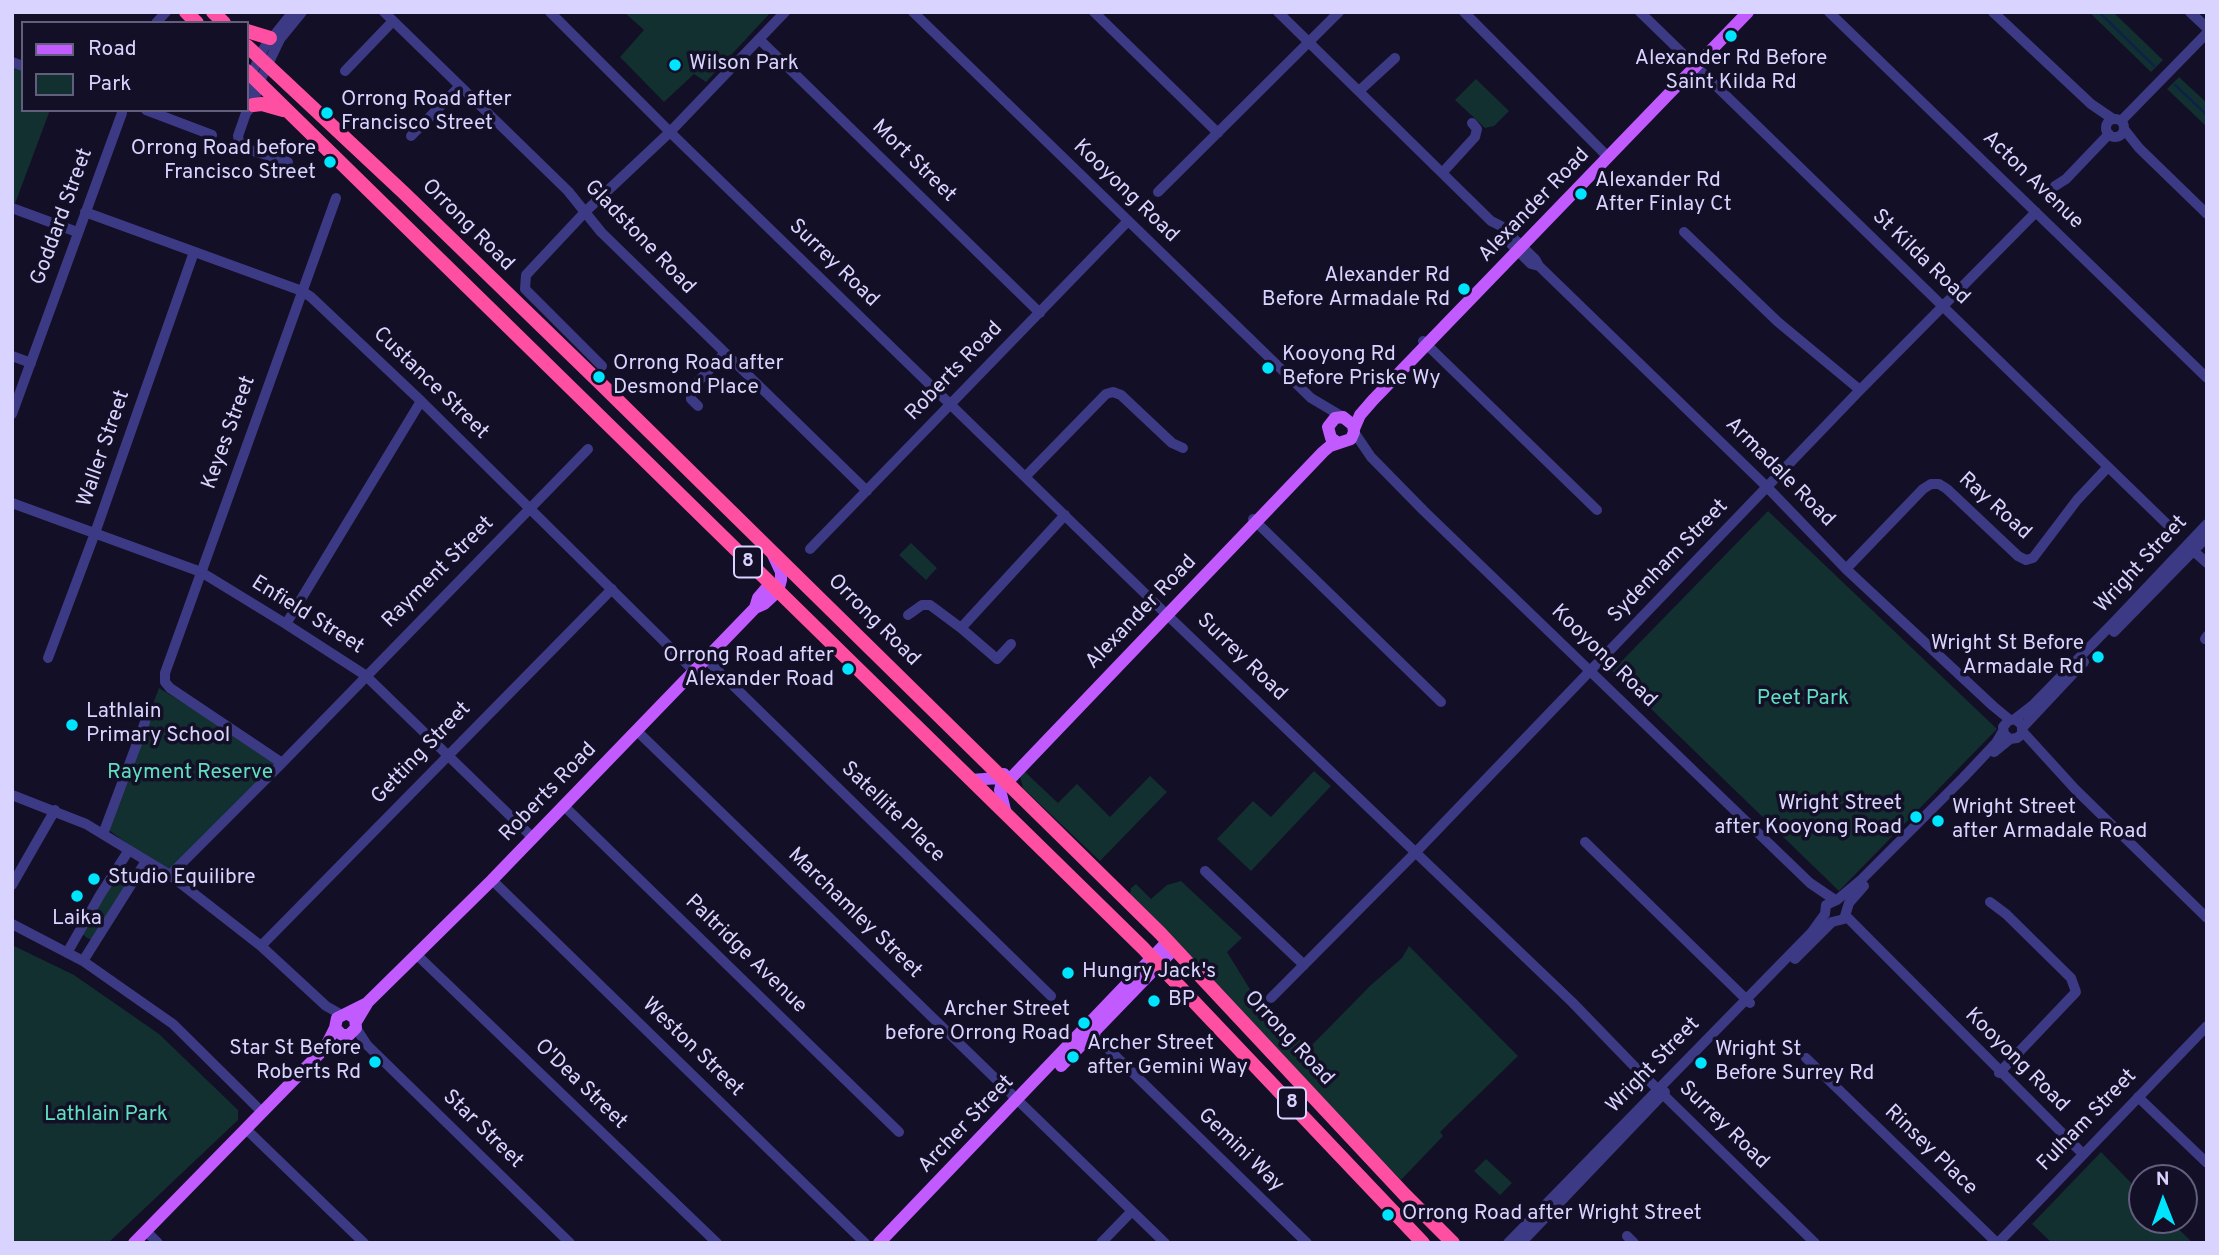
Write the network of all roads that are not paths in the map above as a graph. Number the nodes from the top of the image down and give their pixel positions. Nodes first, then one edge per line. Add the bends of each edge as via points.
1 (293, 12) edge
2 (302, 12) edge
3 (384, 12) edge
4 (550, 12) edge
5 (785, 12) edge
6 (913, 12) edge
7 (1094, 12) edge
8 (1278, 12) edge
9 (1339, 12) edge
10 (1464, 12) edge
11 (1640, 12) edge
12 (1740, 12) edge
13 (1748, 12) edge
14 (1829, 12) edge
15 (1993, 12) edge
16 (2190, 12) edge
17 (393, 21) junction
18 (248, 31) edge
19 (2207, 31) edge
20 (270, 38) junction
21 (760, 40) junction
22 (1310, 43) junction
23 (248, 47) edge
24 (1395, 58) dead end
25 (263, 61) junction
26 (1693, 64) junction
27 (345, 71) dead end
28 (252, 76) edge
29 (459, 87) junction
30 (1359, 91) junction
31 (248, 106) edge
32 (288, 111) junction
33 (124, 112) edge
34 (151, 112) edge
35 (246, 112) edge
36 (1472, 123) dead end
37 (2115, 127) junction
38 (670, 132) junction
39 (1218, 133) junction
40 (212, 135) dead end
41 (411, 136) dead end
42 (1605, 155) junction
43 (288, 162) dead end
44 (1443, 172) junction
45 (2055, 186) dead end
46 (1158, 192) dead end
47 (336, 198) dead end
48 (12, 208) edge
49 (586, 211) junction
50 (85, 212) junction
51 (2036, 212) junction
52 (2207, 214) edge
53 (1128, 221) junction
54 (77, 232) junction
55 (1684, 232) dead end
56 (1517, 246) junction
57 (194, 252) junction
58 (302, 290) junction
59 (1943, 307) junction
60 (1040, 313) junction
61 (1425, 343) junction
62 (725, 353) junction
63 (12, 356) edge
64 (31, 363) junction
65 (602, 366) dead end
66 (2207, 378) edge
67 (1860, 390) junction
68 (1311, 398) junction
69 (421, 401) junction
70 (951, 405) junction
71 (698, 406) dead end
72 (12, 414) edge
73 (1344, 417) junction
74 (1342, 434) junction
75 (1182, 448) dead end
76 (589, 449) dead end
77 (2107, 468) junction
78 (1026, 477) junction
79 (1767, 487) junction
80 (867, 491) junction
81 (12, 503) edge
82 (530, 508) junction
83 (1597, 510) dead end
84 (1065, 515) junction
85 (1254, 521) junction
86 (2207, 524) edge
87 (2173, 530) dead end
88 (95, 533) junction
89 (2207, 537) edge
90 (2190, 548) junction
91 (810, 549) dead end
92 (773, 555) junction
93 (2207, 563) edge
94 (1846, 569) junction
95 (201, 572) junction
96 (774, 587) junction
97 (612, 590) junction
98 (1164, 612) junction
99 (908, 615) dead end
100 (286, 624) junction
101 (961, 628) junction
102 (1011, 645) dead end
103 (48, 658) dead end
104 (706, 659) junction
105 (694, 671) junction
106 (1590, 672) junction
107 (365, 675) junction
108 (1441, 702) dead end
109 (145, 722) dead end
110 (2013, 729) junction
111 (636, 730) junction
112 (447, 756) junction
113 (282, 763) junction
114 (1002, 779) junction
115 (971, 780) junction
116 (12, 795) edge
117 (564, 806) junction
118 (55, 810) junction
119 (1006, 814) junction
120 (103, 834) junction
121 (532, 837) junction
122 (1585, 842) dead end
123 (129, 850) junction
124 (1416, 852) junction
125 (146, 861) junction
126 (118, 869) junction
127 (1205, 871) dead end
128 (170, 875) junction
129 (492, 880) junction
130 (133, 881) junction
131 (1810, 883) junction
132 (12, 885) edge
133 (1836, 900) junction
134 (1990, 902) dead end
135 (1835, 915) junction
136 (2207, 918) edge
137 (12, 925) edge
138 (80, 932) junction
139 (96, 941) junction
140 (1171, 945) junction
141 (261, 946) junction
142 (67, 953) junction
143 (417, 955) junction
144 (83, 961) junction
145 (1155, 961) junction
146 (1304, 965) junction
147 (1051, 996) dead end
148 (1271, 998) dead end
149 (1748, 1001) junction
150 (346, 1025) junction
151 (2207, 1026) edge
152 (1090, 1030) junction
153 (1806, 1058) dead end
154 (1999, 1073) junction
155 (1660, 1092) junction
156 (2138, 1097) junction
157 (1020, 1102) junction
158 (262, 1112) junction
159 (246, 1129) junction
160 (899, 1132) dead end
161 (2082, 1153) junction
162 (2207, 1163) edge
163 (1132, 1211) junction
164 (146, 1231) junction
165 (134, 1243) edge
166 (158, 1243) edge
167 (364, 1243) edge
168 (570, 1243) edge
169 (717, 1243) edge
170 (865, 1243) edge
171 (879, 1243) edge
172 (887, 1243) edge
173 (1101, 1243) edge
174 (1165, 1243) edge
175 (1307, 1243) edge
176 (1423, 1243) edge
177 (1453, 1243) edge
178 (1508, 1243) edge
179 (1521, 1243) edge
180 (1815, 1243) edge
181 (1997, 1243) edge

1 - 20 street
2 - 25 street
3 - 17 street, Gladstone Road
4 - 38 street, Surrey Road
5 - 21 street
6 - 53 street, Kooyong Road
7 - 39 street
8 - 22 street, Armadale Road
9 - 22 street
10 - 42 street
11 - 26 street, St Kilda Road
12 - 26 main road, Alexander Road
13 - 26 main road, Alexander Road
14 - 51 street, Acton Avenue
15 - 37 street
16 - 19 street
17 - 27 street
17 - 29 street, Gladstone Road
18 - 20 highway
19 - 37 street
20 - 25 street
21 - 38 street
21 - 60 street, Mort Street
22 - 30 street, Armadale Road
22 - 39 street
23 - 25 highway, Orrong Road / 8
24 - 30 street
25 - 28 street
25 - 92 highway, Orrong Road / 8
26 - 42 main road, Alexander Road
26 - 59 street, St Kilda Road
28 - 31 street
28 - 32 highway, Orrong Road / 8
29 - 41 street
29 - 49 street, Gladstone Road
30 - 44 street, Armadale Road
31 - 32 highway via 262,104
32 - 96 highway, Orrong Road / 8
33 - 50 street, Goddard Street
34 - 40 street
35 - 43 street via 239,136 242,146
36 - 44 street via 1477,129 1475,137
37 - 45 street
37 - 52 street
38 - 49 street
38 - 70 street, Surrey Road
39 - 46 street
42 - 56 main road, Alexander Road
44 - 56 street, Armadale Road via 1497,231
47 - 58 street, Keyes Street
48 - 54 street
49 - 62 street, Gladstone Road via 601,232
49 - 65 street via 526,275 524,283
50 - 54 street, Goddard Street
50 - 57 street, Custance Street
51 - 59 street, Sydenham Street
51 - 66 street, Acton Avenue
53 - 60 street, Roberts Road
53 - 68 street, Kooyong Road
54 - 64 street, Goddard Street
55 - 67 street via 1777,322
56 - 61 main road, Alexander Road
56 - 79 street, Armadale Road
57 - 58 street, Custance Street
57 - 88 street, Waller Street
58 - 69 street, Custance Street
58 - 95 street, Keyes Street
59 - 67 street, Sydenham Street
59 - 77 street, St Kilda Road
60 - 70 street, Roberts Road
61 - 73 main road, Alexander Road
61 - 74 main road, Alexander Road
61 - 83 street
62 - 71 street via 691,389 691,399
62 - 80 street, Gladstone Road
63 - 64 street
64 - 72 street, Goddard Street
67 - 79 street, Sydenham Street
68 - 73 street, Kooyong Road
68 - 74 street, Kooyong Road
69 - 82 street, Custance Street
69 - 100 street
70 - 78 street, Surrey Road
70 - 80 street, Roberts Road
73 - 74 main road via 1352,422
74 - 85 main road, Alexander Road via 1323,444
74 - 106 street, Kooyong Road
75 - 78 street via 1113,392
76 - 82 street, Rayment Street
77 - 87 street, St Kilda Road
77 - 94 street, Ray Road via 2034,558 2018,556 1939,484 1931,484
78 - 84 street, Surrey Road
79 - 94 street, Armadale Road
79 - 106 street, Sydenham Street
80 - 91 street, Roberts Road
81 - 88 street, Enfield Street
82 - 97 street, Custance Street
82 - 107 street, Rayment Street
84 - 98 street, Surrey Road
84 - 101 street
85 - 98 main road, Alexander Road
85 - 108 street
86 - 90 street, Wright Street
88 - 95 street, Enfield Street
88 - 103 street, Waller Street
89 - 90 street, Wright Street
90 - 93 street
90 - 110 street, Wright Street
92 - 96 main road via 781,580
92 - 114 highway, Orrong Road / 8
94 - 110 street, Armadale Road
95 - 100 street, Enfield Street
95 - 113 street, Keyes Street via 164,673 165,682
96 - 104 main road, Roberts Road via 764,604
96 - 115 highway, Orrong Road / 8
97 - 105 street, Custance Street
97 - 112 street, Getting Street
98 - 114 main road, Alexander Road
98 - 124 street, Surrey Road
99 - 101 street via 930,605
100 - 107 street, Enfield Street
101 - 102 street via 1000,662
104 - 105 main road, Roberts Road
104 - 147 street, Satellite Place
105 - 111 main road, Roberts Road
106 - 124 street, Sydenham Street
106 - 131 street, Kooyong Road
107 - 112 street, Enfield Street
107 - 113 street, Rayment Street
109 - 120 street
110 - 133 street, Wright Street
110 - 135 street, Wright Street
110 - 136 street, Armadale Road
111 - 117 main road, Roberts Road
111 - 157 street, Marchamley Street
112 - 121 street, Enfield Street
112 - 141 street, Getting Street
113 - 128 street, Rayment Street
114 - 115 main road
114 - 119 main road
114 - 140 highway, Orrong Road / 8
115 - 119 highway, Orrong Road / 8
116 - 118 street
117 - 121 main road, Roberts Road
117 - 160 street, Paltridge Avenue
118 - 120 street
118 - 132 street
119 - 145 highway, Orrong Road / 8
120 - 123 street
121 - 129 main road, Roberts Road
122 - 149 street
123 - 125 street
123 - 126 street
124 - 146 street, Sydenham Street
124 - 155 street, Surrey Road
125 - 128 street
125 - 130 street
126 - 130 street
126 - 138 street
127 - 146 street
128 - 141 street
129 - 143 main road, Roberts Road
129 - 170 street, Weston Street
130 - 139 street
131 - 133 street, Kooyong Road
131 - 135 street, Kooyong Road
133 - 135 street, Wright Street via 1829,902
134 - 154 street via 2071,978 2076,992
135 - 149 street, Wright Street via 1812,932
135 - 154 street, Kooyong Road via 1864,937
137 - 142 street
138 - 139 street
138 - 142 street
139 - 144 street
140 - 145 main road, Archer Street
140 - 177 highway, Orrong Road / 8
141 - 150 street, Star Street
142 - 144 street
143 - 150 main road, Roberts Road
143 - 169 street, O'Dea Street
144 - 158 street via 173,1024
145 - 152 main road, Archer Street
145 - 176 highway, Orrong Road / 8
146 - 148 street, Sydenham Street
149 - 155 street, Wright Street
150 - 158 main road, Roberts Road
150 - 168 street, Star Street
151 - 156 street, Fulham Street
152 - 157 main road, Archer Street
152 - 175 street, Gemini Way
153 - 181 street, Rinsey Place
154 - 161 street, Kooyong Road
155 - 178 street, Wright Street
155 - 179 street, Wright Street
155 - 180 street, Surrey Road
156 - 161 street, Fulham Street
156 - 162 street
157 - 163 street, Marchamley Street
157 - 171 main road, Archer Street
157 - 172 main road, Archer Street
158 - 159 main road, Roberts Road
159 - 164 main road, Roberts Road
159 - 167 street
161 - 181 street, Fulham Street
163 - 173 street
163 - 174 street, Marchamley Street
164 - 165 main road, Roberts Road
164 - 166 street

